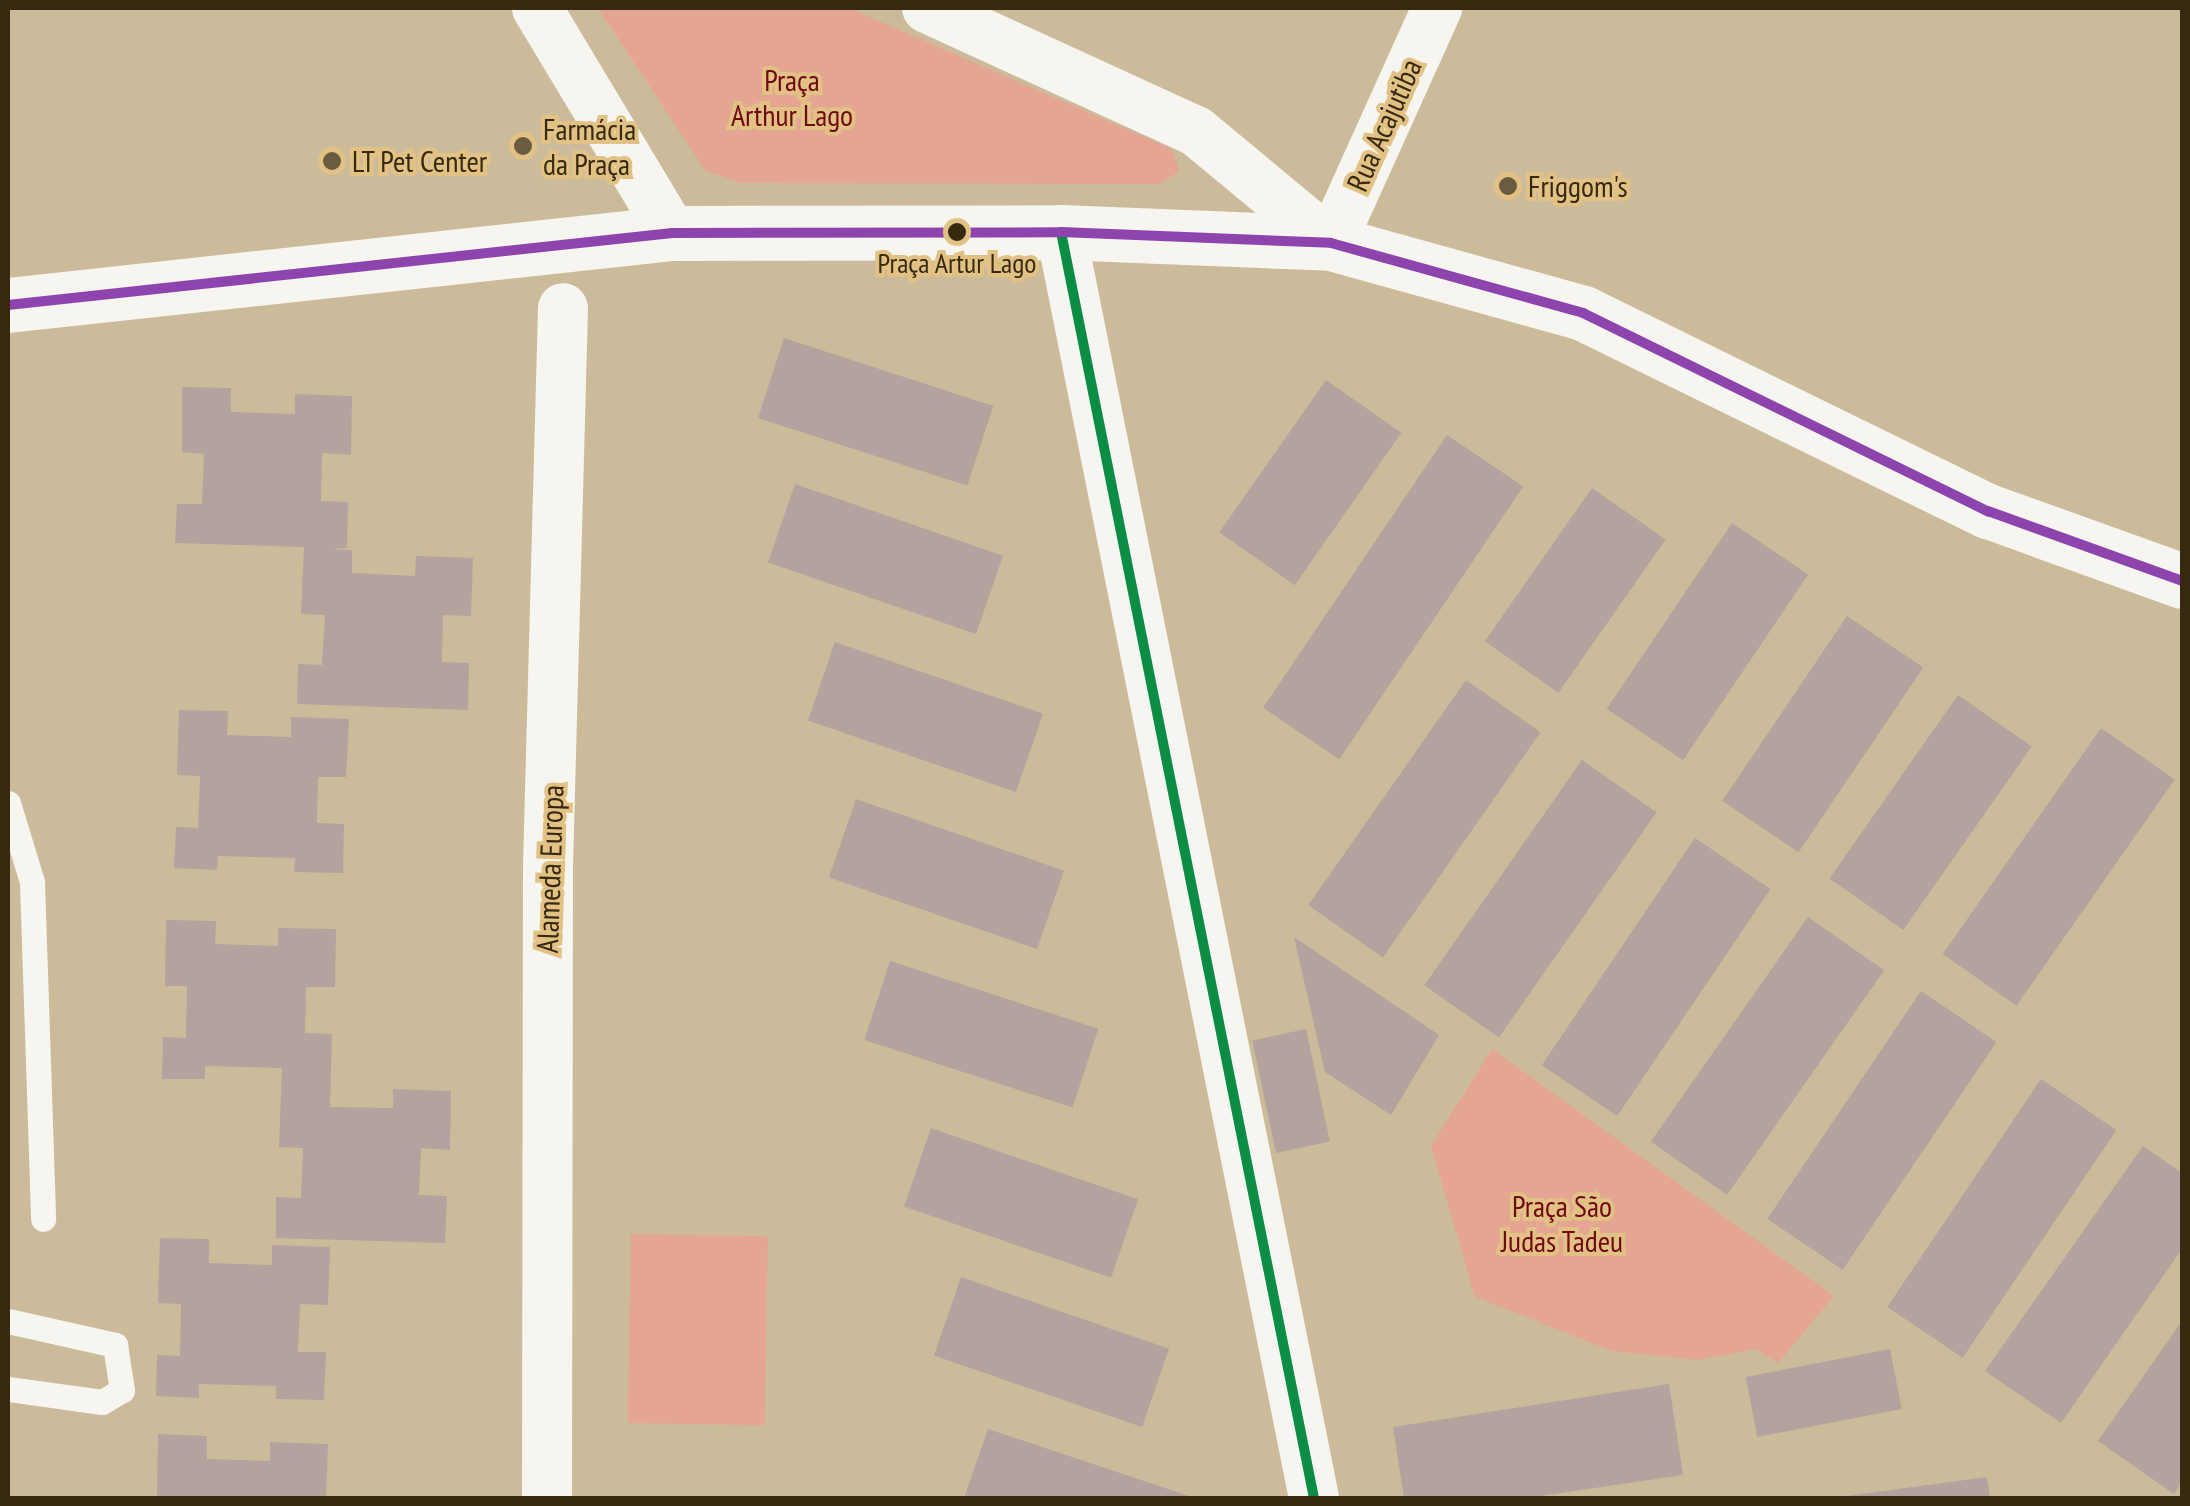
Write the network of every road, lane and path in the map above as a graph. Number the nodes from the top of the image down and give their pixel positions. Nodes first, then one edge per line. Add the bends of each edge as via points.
1 (537, 8) edge
2 (927, 8) edge
3 (1438, 8) edge
4 (1061, 232) junction
5 (672, 233) junction
6 (566, 240) junction
7 (1332, 243) junction
8 (8, 305) edge
9 (563, 308) joint
10 (2182, 580) edge
11 (8, 803) edge
12 (43, 1219) dead end
13 (8, 1321) edge
14 (8, 1389) edge
15 (547, 1498) edge
16 (1314, 1498) edge

1 - 5 street
2 - 7 street via 1196,131
3 - 7 street, Rua Acajutiba
4 - 5 main road
4 - 7 main road
4 - 16 street
5 - 6 main road
6 - 8 main road
6 - 9 lane, Alameda Europa
7 - 10 main road via 1583,313 1988,511
9 - 15 street, Alameda Europa via 548,918
11 - 12 lane via 32,882
13 - 14 lane via 115,1345 122,1390 102,1402

